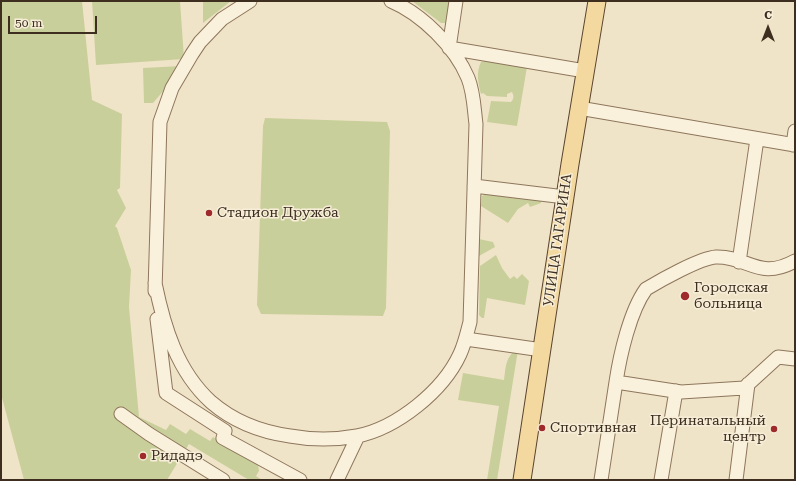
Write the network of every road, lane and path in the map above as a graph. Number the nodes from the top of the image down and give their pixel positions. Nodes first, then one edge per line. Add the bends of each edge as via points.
1 (250, 1) edge
2 (391, 1) edge
3 (456, 1) edge
4 (597, 1) edge
5 (449, 48) junction
6 (585, 71) junction
7 (579, 108) junction
8 (795, 131) edge
9 (757, 139) junction
10 (794, 145) edge
11 (474, 186) junction
12 (565, 197) junction
13 (795, 261) edge
14 (739, 262) junction
15 (156, 283) junction
16 (466, 339) junction
17 (542, 350) junction
18 (795, 358) edge
19 (616, 382) junction
20 (748, 384) junction
21 (676, 391) junction
22 (121, 414) dead end
23 (358, 436) junction
24 (216, 478) edge
25 (300, 480) edge
26 (337, 480) edge
27 (522, 480) edge
28 (601, 480) edge
29 (661, 480) edge
30 (736, 480) edge

1 - 15 street via 222,19 200,42 172,88 160,122
2 - 5 street via 412,11 429,25
3 - 5 street
4 - 6 main road, УЛИЦА ГАГАРИНА
5 - 6 street
5 - 11 street via 468,78 473,97 476,124
6 - 7 main road, УЛИЦА ГАГАРИНА
7 - 9 street
7 - 12 main road, УЛИЦА ГАГАРИНА
8 - 10 street
9 - 10 street
9 - 14 street
11 - 12 street
11 - 16 street via 470,322
12 - 17 main road, УЛИЦА ГАГАРИНА
13 - 14 street via 770,270
14 - 19 street via 715,257 646,288 626,338
15 - 23 street via 161,312 177,357 193,382 228,414 247,425 275,434 332,439
15 - 25 street via 155,304 166,393 225,431 223,438
16 - 17 street
16 - 23 street via 460,355 442,383 430,396 398,419
17 - 27 main road, УЛИЦА ГАГАРИНА
18 - 20 street via 778,357
19 - 21 street
19 - 28 street
20 - 21 street via 744,388
20 - 30 street
21 - 29 street
22 - 24 street
23 - 26 street

